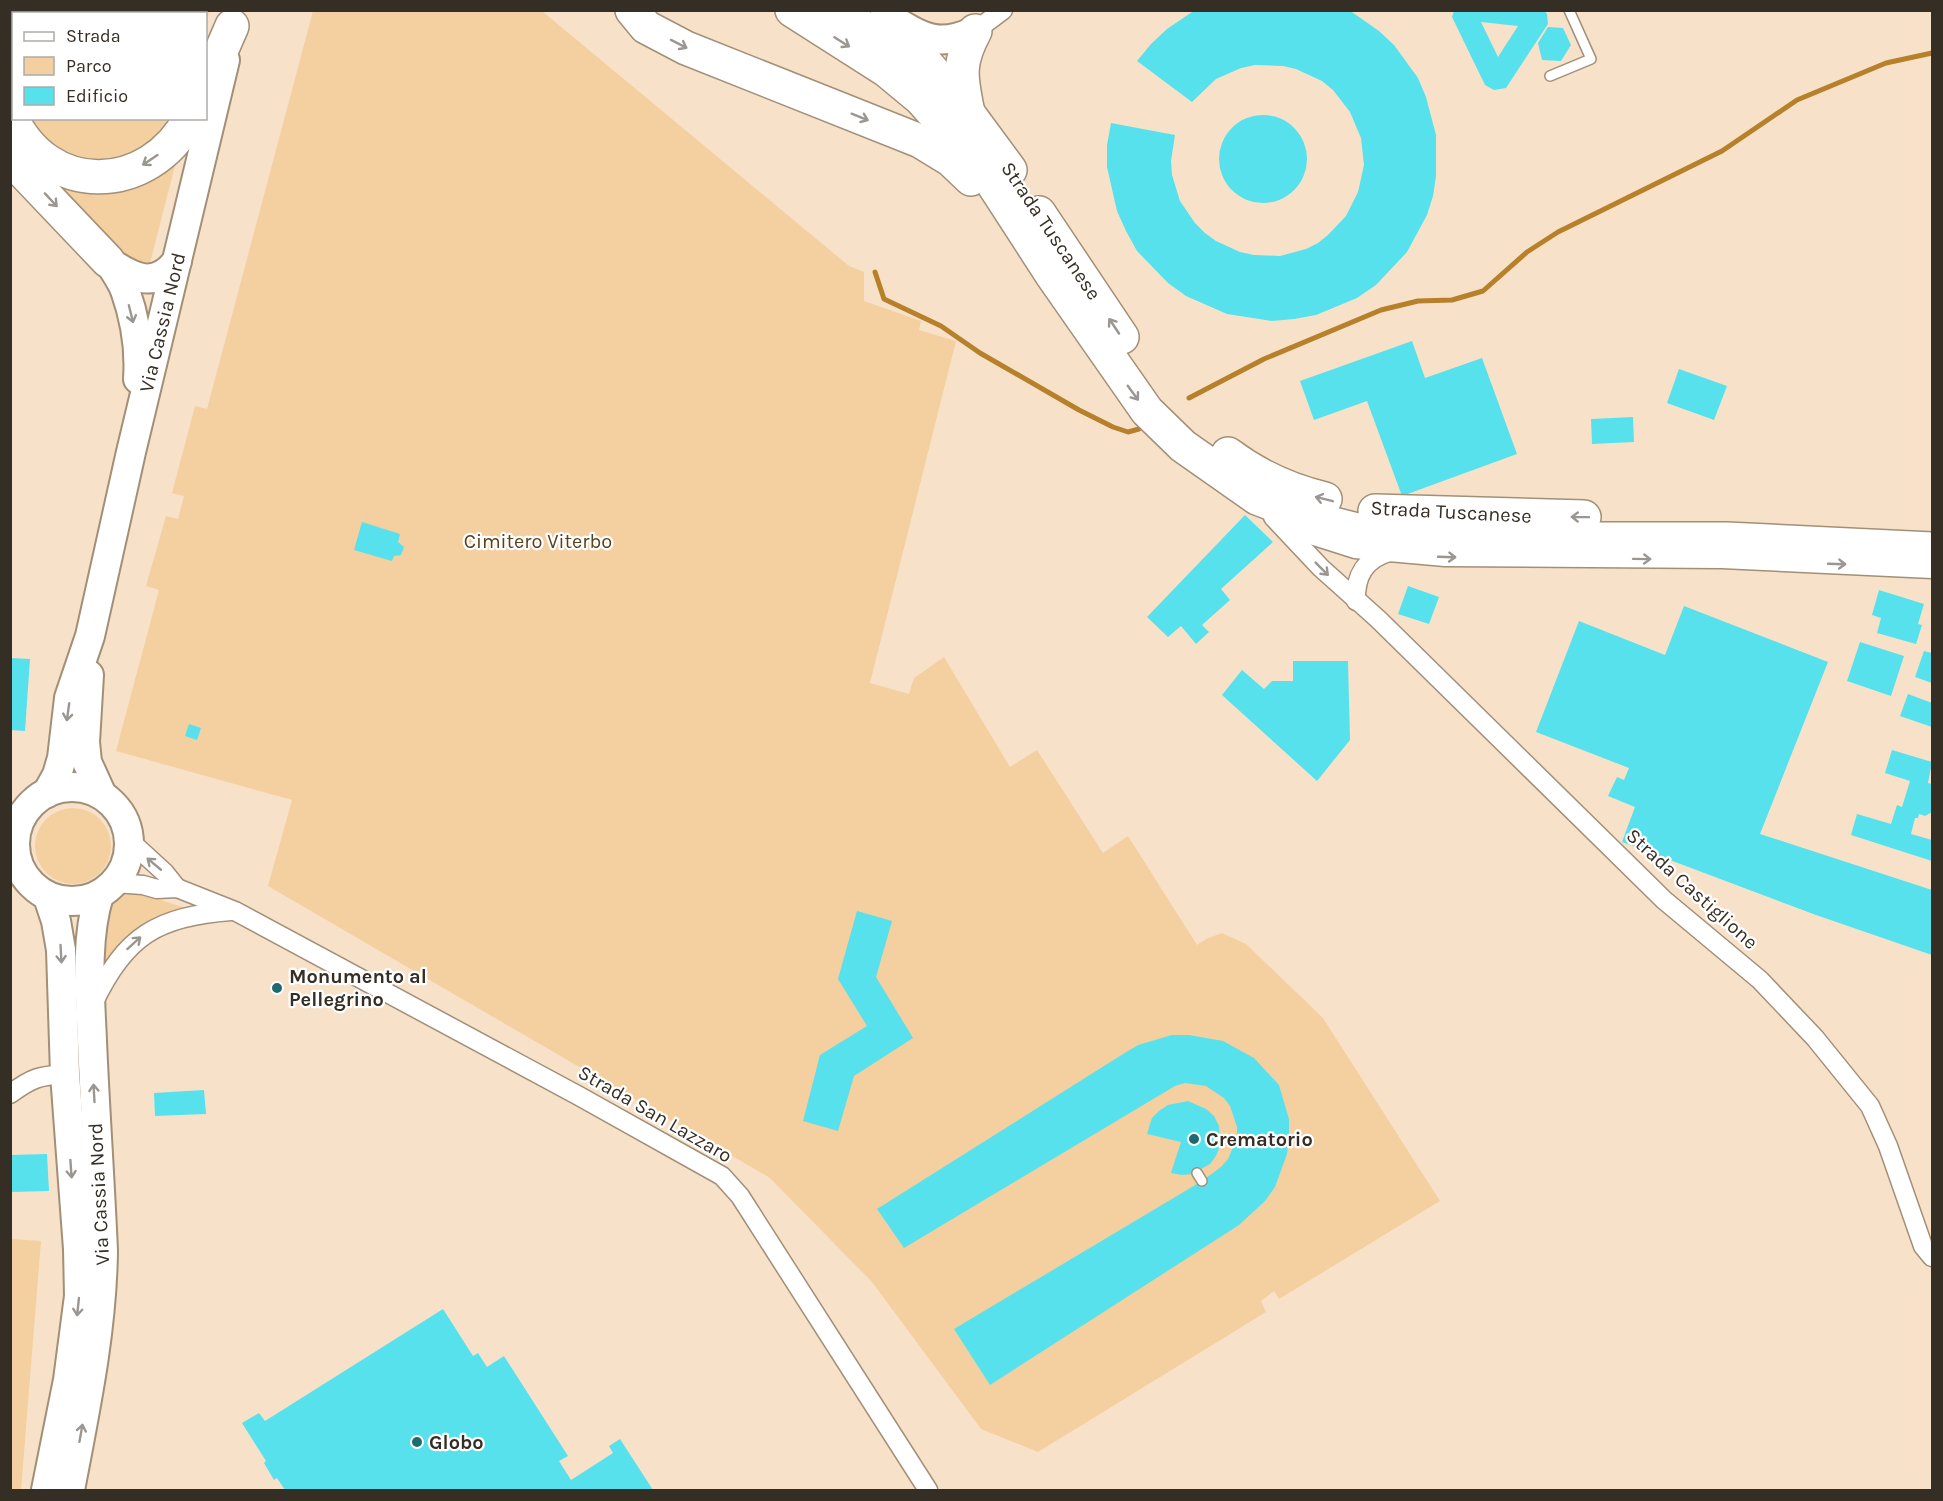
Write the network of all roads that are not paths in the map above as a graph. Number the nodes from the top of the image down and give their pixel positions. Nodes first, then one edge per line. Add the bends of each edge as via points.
1 (632, 10) edge
2 (792, 10) edge
3 (834, 10) edge
4 (1003, 10) edge
5 (1569, 10) edge
6 (885, 14) edge
7 (233, 18) edge
8 (975, 31) junction
9 (1550, 76) dead end
10 (207, 83) edge
11 (958, 101) junction
12 (13, 120) edge
13 (189, 120) edge
14 (10, 158) edge
15 (108, 261) junction
16 (177, 261) junction
17 (1052, 275) junction
18 (131, 452) junction
19 (1287, 516) junction
20 (1932, 528) edge
21 (1932, 549) edge
22 (1389, 552) junction
23 (1932, 569) edge
24 (1356, 601) junction
25 (90, 636) junction
26 (102, 795) junction
27 (28, 806) edge
28 (129, 840) junction
29 (14, 859) edge
30 (177, 888) junction
31 (106, 889) junction
32 (48, 897) junction
33 (235, 910) junction
34 (91, 1009) junction
35 (65, 1074) junction
36 (10, 1094) edge
37 (1932, 1257) edge
38 (46, 1491) edge
39 (70, 1491) edge
40 (928, 1491) edge

1 -> 17 highway via 646,27 686,48 920,141 951,160
2 -> 17 highway via 886,70 921,99 984,170
3 - 11 highway via 879,37
4 - 8 street
5 - 9 lane via 1591,59
6 - 8 main road via 932,39 956,39
6 - 11 highway
7 - 10 highway
7 - 16 main road, Via Cassia Nord
8 - 11 highway via 963,56 963,92
20 -> 11 highway, Strada Tuscanese via 1382,513 1311,496 1247,468 1204,436 1162,396 996,150
13 -> 12 highway via 176,139 150,162 118,176 103,177 60,169 23,138
14 -> 15 highway
15 - 16 main road via 143,279 160,276
15 -> 18 main road via 125,289 140,358
16 - 18 main road, Via Cassia Nord
17 -> 19 highway, Strada Tuscanese via 1147,411 1183,446
18 - 25 main road, Via Cassia Nord
19 - 21 highway, Strada Tuscanese via 1357,530 1439,539 1727,539
19 - 22 street, Strada Tuscanese via 1314,536 1334,544
19 -> 24 street, Strada Castiglione via 1301,548
22 -> 23 street, Strada Tuscanese via 1466,557 1722,559
22 - 24 street via 1377,556 1362,570 1355,589
24 - 37 street, Strada Castiglione via 1664,900 1760,980 1815,1038 1870,1106 1923,1246
25 - 26 main road, Via Cassia Nord via 87,762
25 -> 27 main road, Via Cassia Nord via 69,698 57,775
26 - 27 main road via 71,787
26 - 28 main road, Via Cassia Nord via 123,818
27 - 29 main road, Via Cassia Nord via 16,835
30 -> 28 street, Strada San Lazzaro
28 - 31 main road, Via Cassia Nord via 123,871
29 - 32 main road, Via Cassia Nord via 34,888
30 - 31 street, Strada San Lazzaro via 143,885
30 - 33 street, Strada San Lazzaro
31 - 32 main road via 75,902
31 - 34 main road, Via Cassia Nord via 94,910
32 -> 35 main road, Via Cassia Nord via 62,950
34 -> 33 street via 113,966 140,937 179,918
33 - 40 street, Strada San Lazzaro via 722,1176 740,1196
39 -> 34 main road, Via Cassia Nord via 103,1287
35 - 36 street via 29,1080
35 -> 38 main road, Via Cassia Nord via 79,1296 68,1380

